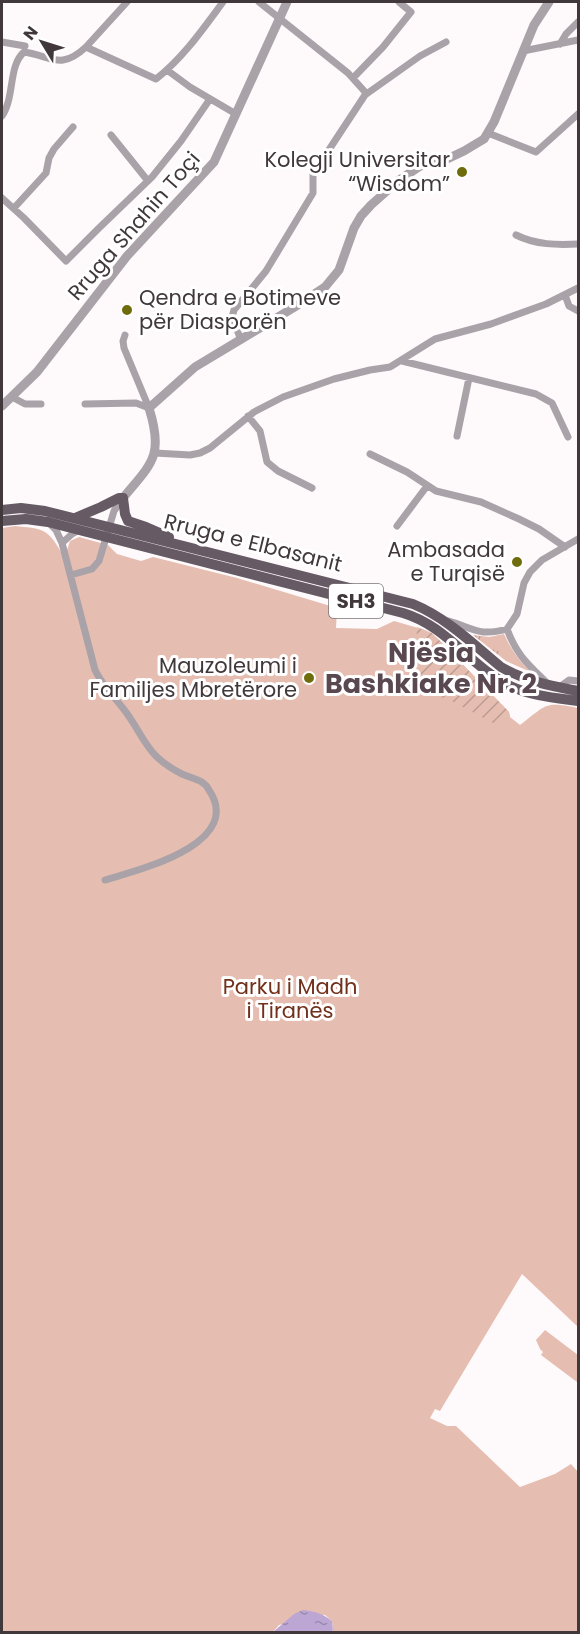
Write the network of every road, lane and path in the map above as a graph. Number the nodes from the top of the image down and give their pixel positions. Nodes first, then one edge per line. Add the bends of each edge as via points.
1 (126, 2) edge
2 (224, 2) edge
3 (259, 2) edge
4 (287, 2) edge
5 (399, 2) edge
6 (549, 2) edge
7 (279, 17) junction
8 (579, 22) edge
9 (579, 40) edge
10 (2, 42) edge
11 (446, 42) dead end
12 (560, 44) junction
13 (25, 46) dead end
14 (86, 47) junction
15 (523, 51) junction
16 (167, 70) junction
17 (353, 78) junction
18 (366, 93) junction
19 (210, 99) junction
20 (236, 114) junction
21 (579, 114) edge
22 (2, 116) edge
23 (73, 127) dead end
24 (488, 133) junction
25 (111, 135) dead end
26 (148, 181) junction
27 (2, 198) edge
28 (14, 208) junction
29 (516, 235) dead end
30 (579, 244) edge
31 (579, 288) edge
32 (565, 294) junction
33 (579, 311) edge
34 (125, 335) dead end
35 (241, 340) junction
36 (402, 361) junction
37 (469, 378) junction
38 (12, 397) junction
39 (41, 404) dead end
40 (85, 404) dead end
41 (2, 406) edge
42 (148, 408) junction
43 (248, 416) junction
44 (457, 436) dead end
45 (568, 437) dead end
46 (155, 453) junction
47 (370, 454) dead end
48 (427, 486) junction
49 (312, 488) dead end
50 (123, 498) junction
51 (2, 510) edge
52 (74, 518) junction
53 (2, 520) edge
54 (48, 522) junction
55 (397, 526) dead end
56 (79, 530) junction
57 (101, 531) junction
58 (116, 535) junction
59 (578, 540) edge
60 (62, 543) junction
61 (183, 545) junction
62 (565, 547) junction
63 (71, 576) junction
64 (443, 620) junction
65 (507, 629) junction
66 (579, 681) edge
67 (554, 687) junction
68 (579, 691) edge
69 (579, 701) edge
70 (105, 880) dead end

1 - 14 street
2 - 16 street
3 - 7 street
4 - 7 street, Rruga Shahin Toçi
5 - 17 street via 411,12
6 - 15 street
7 - 17 street
7 - 20 street, Rruga Shahin Toçi
8 - 12 street
9 - 12 street
10 - 13 street
11 - 18 street
12 - 15 street
14 - 16 street via 154,79
14 - 22 street via 60,61 29,52 21,54
15 - 24 street
16 - 19 street
17 - 18 street
18 - 35 street via 313,174 313,193 266,271 234,310 232,316
19 - 20 street
19 - 26 street
20 - 38 street, Rruga Shahin Toçi via 214,162 128,256 56,349
21 - 24 street via 536,152
23 - 28 street via 54,149 46,173
24 - 35 street via 464,151 420,166 386,191 359,219 339,270 325,287
25 - 26 street
26 - 28 street via 66,261
27 - 28 street
29 - 30 street via 537,243
31 - 32 street
32 - 33 street via 569,306
32 - 36 street via 491,324 435,339
34 - 42 street via 124,348
35 - 42 street via 195,368
36 - 37 street
36 - 43 street via 307,388
37 - 44 street
37 - 45 street via 536,394 552,403
38 - 39 street via 25,404
38 - 41 street, Rruga Shahin Toçi
40 - 42 street via 136,403
42 - 46 street
43 - 46 street via 200,453
43 - 49 street via 260,431 265,455 272,466
46 - 50 street via 149,467
47 - 48 street
48 - 55 street
48 - 62 street via 481,502 539,529
50 - 52 main road
50 - 61 main road via 128,521
50 - 63 street via 114,511 99,561 92,569
51 - 52 main road, Rruga e Elbasanit / SH3 via 30,508
52 - 57 main road, Rruga e Elbasanit / SH3
53 - 54 main road, Rruga e Elbasanit / SH3
54 - 56 main road, Rruga e Elbasanit / SH3
54 - 60 street
56 - 57 main road, Rruga e Elbasanit / SH3
56 - 60 street
57 - 58 main road, Rruga e Elbasanit / SH3
58 - 61 main road, Rruga e Elbasanit / SH3
58 - 69 main road, Rruga e Elbasanit / SH3 via 415,616 510,685
59 - 62 street
60 - 63 street
61 - 64 main road, Rruga e Elbasanit / SH3 via 398,599 427,609
62 - 65 street via 530,572 517,614
63 - 70 street via 101,682 155,756 166,766 203,783 216,808 212,826 192,847 171,859
64 - 65 street via 484,633
64 - 67 main road, Rruga e Elbasanit / SH3 via 501,667
65 - 67 street via 520,656
66 - 67 street via 569,680
67 - 68 main road, Rruga e Elbasanit / SH3

